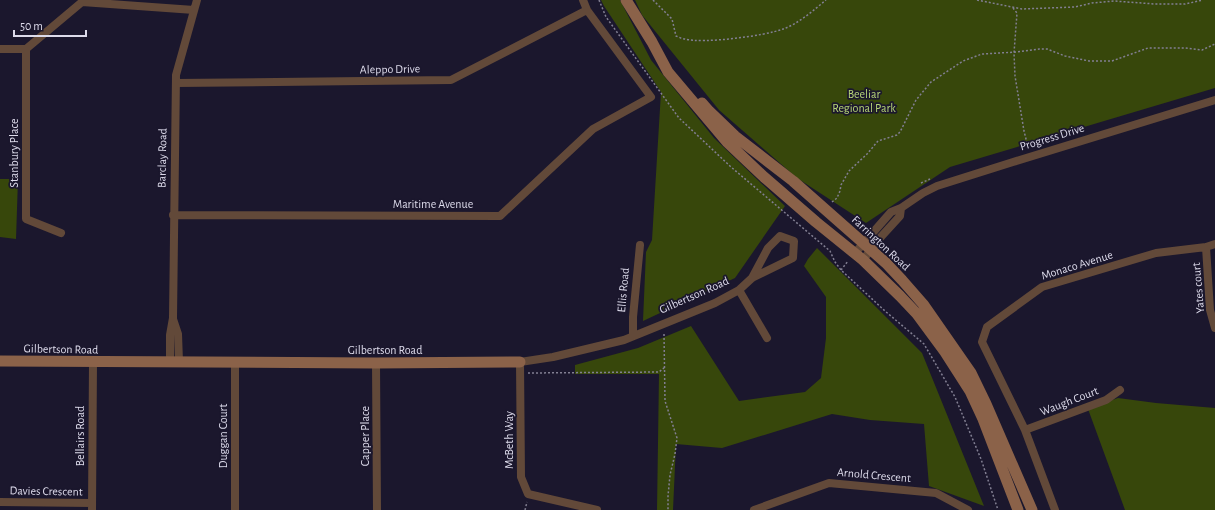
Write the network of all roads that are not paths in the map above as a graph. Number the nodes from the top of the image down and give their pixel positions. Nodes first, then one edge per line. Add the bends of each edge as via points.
1 (197, 0) edge
2 (583, 0) edge
3 (626, 0) edge
4 (82, 1) edge
5 (194, 10) junction
6 (587, 10) junction
7 (652, 42) junction
8 (0, 49) edge
9 (26, 49) junction
10 (176, 83) junction
11 (1215, 100) edge
12 (173, 215) junction
13 (61, 233) dead end
14 (1215, 244) edge
15 (640, 245) dead end
16 (867, 247) junction
17 (1206, 247) junction
18 (859, 257) junction
19 (752, 278) junction
20 (739, 290) junction
21 (1215, 328) edge
22 (633, 336) junction
23 (767, 338) dead end
24 (0, 361) edge
25 (93, 362) junction
26 (174, 362) junction
27 (235, 362) junction
28 (520, 362) junction
29 (376, 363) junction
30 (1120, 390) dead end
31 (1025, 430) junction
32 (0, 502) edge
33 (92, 507) edge
34 (235, 510) edge
35 (377, 510) edge
36 (596, 510) edge
37 (754, 510) edge
38 (968, 510) edge
39 (1018, 510) edge
40 (1032, 510) edge
41 (1055, 510) edge

1 - 5 street, Barclay Road
2 - 6 street
3 - 7 main road, Farrington Road
4 - 5 street
4 - 9 street
5 - 10 street, Barclay Road
6 - 10 street, Aleppo Drive via 451,80
6 - 12 street, Maritime Avenue via 651,97 593,129 500,216
7 - 16 main road, Farrington Road via 709,111 735,136 793,181
7 - 18 main road, Farrington Road via 668,72 727,142 764,177
8 - 9 street
9 - 13 street, Stanbury Place via 26,219
10 - 12 street, Barclay Road
11 - 16 street, Progress Drive via 937,186 891,212
12 - 26 street, Barclay Road via 173,318 170,335
14 - 17 street, Monaco Avenue
15 - 22 street, Ellis Road
16 - 18 street, Progress Drive
16 - 40 main road, Farrington Road via 923,304 971,373
17 - 21 street, Yates court via 1210,310
17 - 31 street, Monaco Avenue via 1156,253 1042,287 987,327 982,342
18 - 39 main road, Farrington Road via 917,314 952,361 983,419
19 - 19 street, Gilbertson Road via 768,248 780,236 794,241 793,258
19 - 20 street, Gilbertson Road
20 - 22 street, Gilbertson Road via 715,303
20 - 23 street
22 - 28 street, Gilbertson Road via 553,357
24 - 25 main road, Gilbertson Road
25 - 26 main road, Gilbertson Road
25 - 33 street, Bellairs Road
26 - 27 main road, Gilbertson Road
27 - 29 main road, Gilbertson Road
27 - 34 street, Duggan Court
28 - 29 main road, Gilbertson Road
28 - 36 street, McBeth Way via 521,477 528,494
29 - 35 street, Capper Place
30 - 31 street, Waugh Court via 1106,400
31 - 41 street, Monaco Avenue
32 - 33 street, Davies Crescent
37 - 38 street, Arnold Crescent via 829,483 936,493

